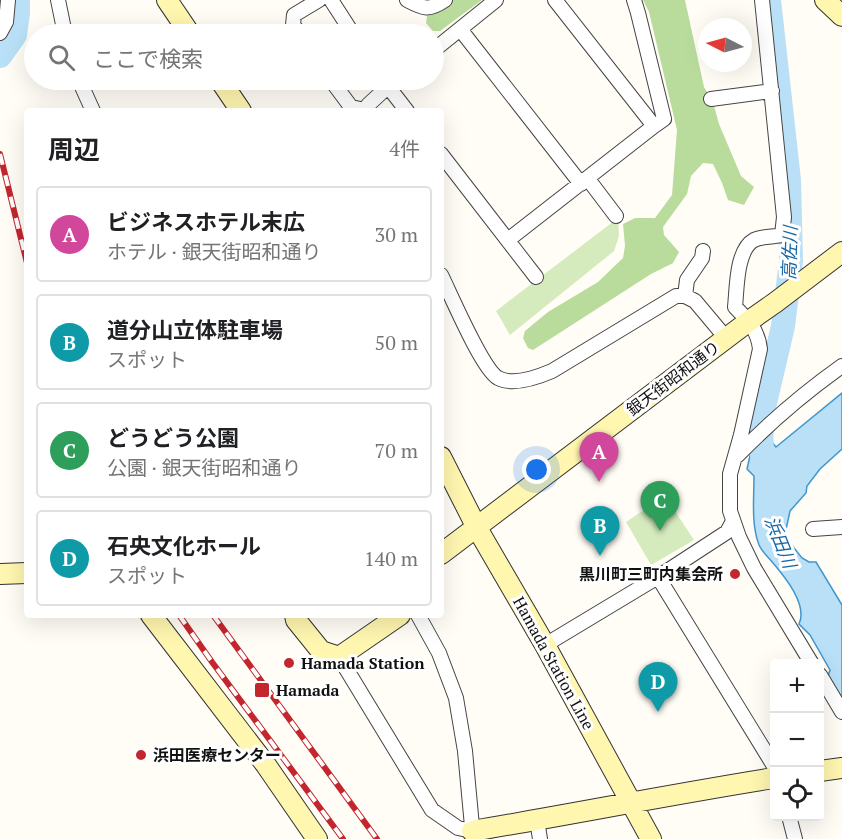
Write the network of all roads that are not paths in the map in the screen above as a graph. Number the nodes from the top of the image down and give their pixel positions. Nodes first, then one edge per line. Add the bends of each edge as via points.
1 (8, 0) edge
2 (58, 0) edge
3 (166, 0) edge
4 (319, 0) edge
5 (331, 0) edge
6 (407, 0) edge
7 (445, 0) edge
8 (555, 0) edge
9 (634, 0) edge
10 (762, 0) edge
11 (825, 0) edge
12 (493, 1) edge
13 (842, 16) edge
14 (64, 24) edge
15 (183, 24) edge
16 (293, 24) edge
17 (347, 24) edge
18 (460, 29) junction
19 (0, 33) edge
20 (444, 42) edge
21 (84, 90) edge
22 (227, 90) edge
23 (338, 90) edge
24 (381, 90) edge
25 (393, 90) edge
26 (772, 91) junction
27 (711, 99) dead end
28 (92, 108) edge
29 (239, 108) edge
30 (356, 108) edge
31 (366, 108) edge
32 (405, 108) edge
33 (654, 126) junction
34 (444, 158) edge
35 (584, 181) junction
36 (616, 216) dead end
37 (508, 240) junction
38 (703, 252) dead end
39 (842, 252) edge
40 (536, 277) dead end
41 (444, 281) edge
42 (686, 296) junction
43 (748, 321) junction
44 (726, 338) junction
45 (842, 366) edge
46 (735, 458) junction
47 (444, 463) edge
48 (733, 521) junction
49 (842, 527) edge
50 (477, 528) junction
51 (813, 529) dead end
52 (444, 552) edge
53 (24, 573) edge
54 (0, 574) edge
55 (658, 578) junction
56 (153, 618) edge
57 (296, 618) edge
58 (390, 618) edge
59 (420, 618) edge
60 (373, 623) edge
61 (545, 645) junction
62 (339, 657) junction
63 (810, 659) edge
64 (824, 683) edge
65 (842, 712) edge
66 (770, 760) edge
67 (842, 768) edge
68 (824, 770) edge
69 (770, 779) edge
70 (631, 804) junction
71 (790, 821) edge
72 (539, 829) edge
73 (473, 835) edge
74 (317, 839) edge
75 (651, 839) edge
76 (795, 839) edge

1 - 19 street via 6,22
2 - 14 street
3 - 15 street
4 - 16 street via 294,15
5 - 17 street
6 - 7 street via 425,8
8 - 33 street
9 - 33 street via 664,119
10 - 26 street
11 - 13 street
12 - 18 street
18 - 20 street
18 - 35 street
21 - 28 street
22 - 29 street
23 - 30 street
24 - 31 street
25 - 32 street
26 - 27 street
26 - 43 street via 784,216 782,235 757,239 745,250 735,307
33 - 35 street
34 - 37 street
35 - 36 street
35 - 37 street
37 - 40 street
38 - 42 street via 687,280
39 - 43 street, 銀天街昭和通り
41 - 42 street via 486,366 498,378 512,381 533,379 552,370 676,296
42 - 44 street via 695,301
43 - 44 street, 銀天街昭和通り
43 - 46 street via 759,338 760,349
44 - 50 street, 銀天街昭和通り
45 - 46 street via 768,425
46 - 48 street via 730,474
47 - 50 street, Hamada Station Line
48 - 55 street via 727,532
48 - 63 street via 754,568
49 - 51 street
50 - 52 street
50 - 61 street, Hamada Station Line
53 - 54 street
55 - 61 street
55 - 66 street
56 - 74 street via 266,765
57 - 62 street via 321,651
58 - 60 street
59 - 73 street via 439,653 456,698
60 - 62 street
61 - 70 street, Hamada Station Line
62 - 73 street via 432,810
64 - 65 street
67 - 68 street
69 - 70 street
70 - 72 street
70 - 75 street, Hamada Station Line
71 - 76 street
72 - 73 street

